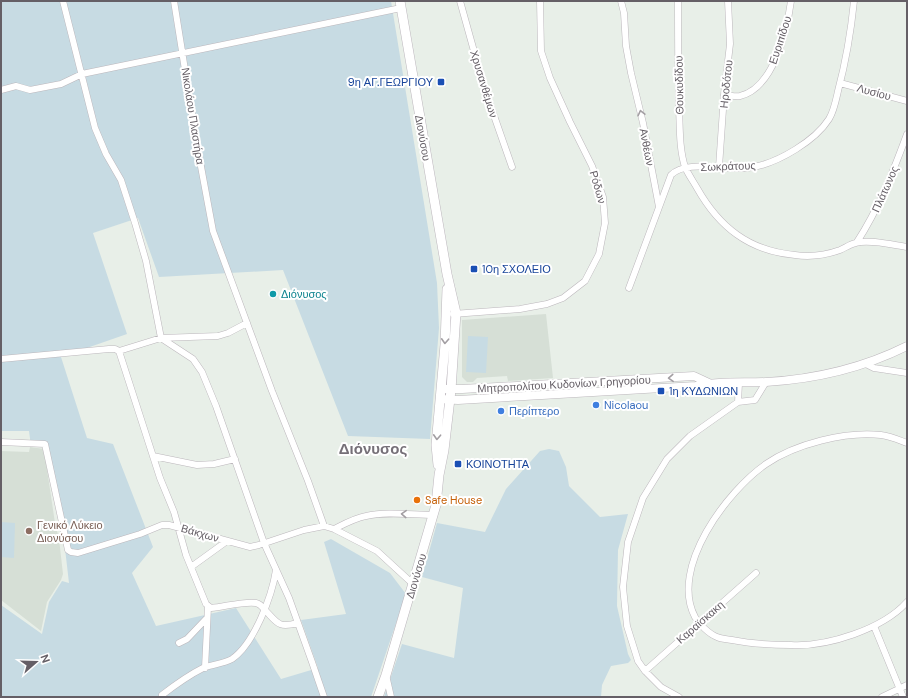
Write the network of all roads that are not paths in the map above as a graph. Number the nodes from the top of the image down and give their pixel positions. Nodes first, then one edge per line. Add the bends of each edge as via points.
1 (63, 1) edge
2 (174, 1) edge
3 (460, 1) edge
4 (540, 1) edge
5 (621, 1) edge
6 (678, 1) edge
7 (728, 1) edge
8 (791, 1) edge
9 (854, 1) edge
10 (401, 4) edge
11 (183, 53) junction
12 (82, 74) junction
13 (840, 83) junction
14 (1, 90) edge
15 (724, 95) junction
16 (907, 101) edge
17 (907, 134) edge
18 (512, 167) dead end
19 (719, 167) junction
20 (685, 168) junction
21 (659, 207) junction
22 (857, 242) junction
23 (907, 247) edge
24 (447, 274) junction
25 (628, 288) dead end
26 (456, 313) junction
27 (446, 316) junction
28 (247, 323) junction
29 (161, 338) junction
30 (907, 346) edge
31 (119, 351) junction
32 (1, 358) edge
33 (866, 364) junction
34 (907, 373) edge
35 (766, 382) junction
36 (709, 383) junction
37 (739, 383) junction
38 (441, 389) junction
39 (451, 390) junction
40 (440, 399) junction
41 (450, 400) junction
42 (738, 402) junction
43 (1, 442) edge
44 (907, 443) edge
45 (152, 456) junction
46 (234, 458) junction
47 (439, 475) junction
48 (434, 515) junction
49 (324, 526) junction
50 (178, 527) junction
51 (334, 529) junction
52 (227, 541) junction
53 (264, 543) junction
54 (191, 567) junction
55 (276, 570) junction
56 (756, 573) dead end
57 (414, 584) junction
58 (907, 602) edge
59 (208, 607) junction
60 (264, 610) junction
61 (206, 618) junction
62 (699, 623) junction
63 (298, 624) junction
64 (874, 626) junction
65 (179, 643) dead end
66 (205, 668) junction
67 (645, 671) junction
68 (386, 675) junction
69 (907, 685) edge
70 (900, 689) junction
71 (162, 695) dead end
72 (324, 697) edge
73 (378, 697) edge
74 (391, 697) edge
75 (679, 697) edge
76 (882, 697) edge
77 (904, 697) edge

1 - 12 street
2 - 11 street, Νικολάου Πλαστήρα
3 - 18 street, Χρυσανθέμων via 484,87
4 - 26 street, Ρόδων via 542,51 550,78 592,166 603,197 605,223 599,254 585,281 563,298 520,309
21 -> 5 street, Ανθέων via 626,46
6 - 20 street, Θουκυδίδου via 680,144
7 - 15 street, Ηροδότου via 730,44
8 - 15 street, Ευριπίδου via 788,24 773,65 762,81 739,96
9 - 13 street, Σωκράτους
10 - 11 street
10 - 24 main road, Διονύσου
11 - 12 street
11 - 28 street, Νικολάου Πλαστήρα via 213,231
12 - 14 street via 61,84 30,90 16,86
12 - 29 street via 95,128 121,180 135,223 147,266
13 - 16 street, Λυσίου
13 - 19 street, Σωκράτους via 830,119 819,132 801,146 763,165
15 - 19 street, Ηροδότου
17 - 22 street, Πλάτωνος via 888,184 869,224
19 - 20 street, Σωκράτους
20 - 21 street, Σωκράτους via 671,175
20 - 22 street, Θουκυδίδου via 716,217 748,242 802,256 833,252
21 - 25 street
22 - 23 street
24 - 26 main road, Διονύσου
24 - 27 main road, Διονύσου
26 - 27 street, Ρόδων
26 - 39 main road, Διονύσου
27 -> 38 main road, Διονύσου
28 - 29 street via 218,336
28 - 49 street, Νικολάου Πλαστήρα
29 - 31 street
29 - 46 street via 193,359 200,368
30 - 33 street, Μητροπολίτου Κυδονίων Γρηγορίου
31 - 32 street via 109,349
31 - 45 street
33 - 34 street via 874,368
33 - 35 street, Μητροπολίτου Κυδονίων Γρηγορίου via 808,378
35 - 37 street, Μητροπολίτου Κυδονίων Γρηγορίου
35 - 42 street via 755,400
36 - 37 street, Μητροπολίτου Κυδονίων Γρηγορίου
36 -> 39 street, Μητροπολίτου Κυδονίων Γρηγορίου via 694,376
36 - 41 street, Μητροπολίτου Κυδονίων Γρηγορίου via 696,386
37 - 42 street
38 - 39 street, Μητροπολίτου Κυδονίων Γρηγορίου
38 - 40 main road, Διονύσου
39 - 41 main road, Διονύσου
40 - 41 street, Μητροπολίτου Κυδονίων Γρηγορίου
40 -> 47 main road, Διονύσου via 436,445
41 - 47 main road, Διονύσου
42 - 67 street via 690,436 667,459 640,505 628,542 623,587 627,626 638,660
43 - 50 street, Βάκχων via 44,444 47,447 61,524 68,550 71,552 78,553 162,525
44 - 62 street via 882,435 841,436 795,448 766,464 740,487 713,519 696,550 689,582 690,607
45 - 46 street via 197,465 214,464
45 - 50 street
46 - 53 street
47 - 48 main road, Διονύσου
48 -> 51 street via 374,514
48 - 57 main road, Διονύσου
49 - 51 street, Βάκχων
49 - 53 street, Βάκχων
50 - 52 street, Βάκχων
50 - 54 street
51 - 57 street, Βάκχων via 377,552
52 - 53 street, Βάκχων via 250,547
52 - 54 street
53 - 55 street
54 - 59 street
55 - 60 street via 272,591
55 - 63 street
56 - 62 street, Καραϊσκακη
57 - 68 main road, Διονύσου
58 - 64 street
59 - 60 street via 252,603 258,604
59 - 61 street
60 - 63 street via 284,626
60 - 66 street via 246,647 231,659
61 - 65 street
61 - 66 street
62 - 64 street via 716,637 751,644 808,646 838,640
62 - 67 street, Καραϊσκακη
63 - 72 street
64 - 70 street
66 - 71 street via 188,676
67 - 75 street via 661,687
68 - 73 main road, Διονύσου
68 - 74 street, Διονύσου
69 - 70 street
70 - 76 street
70 - 77 street

